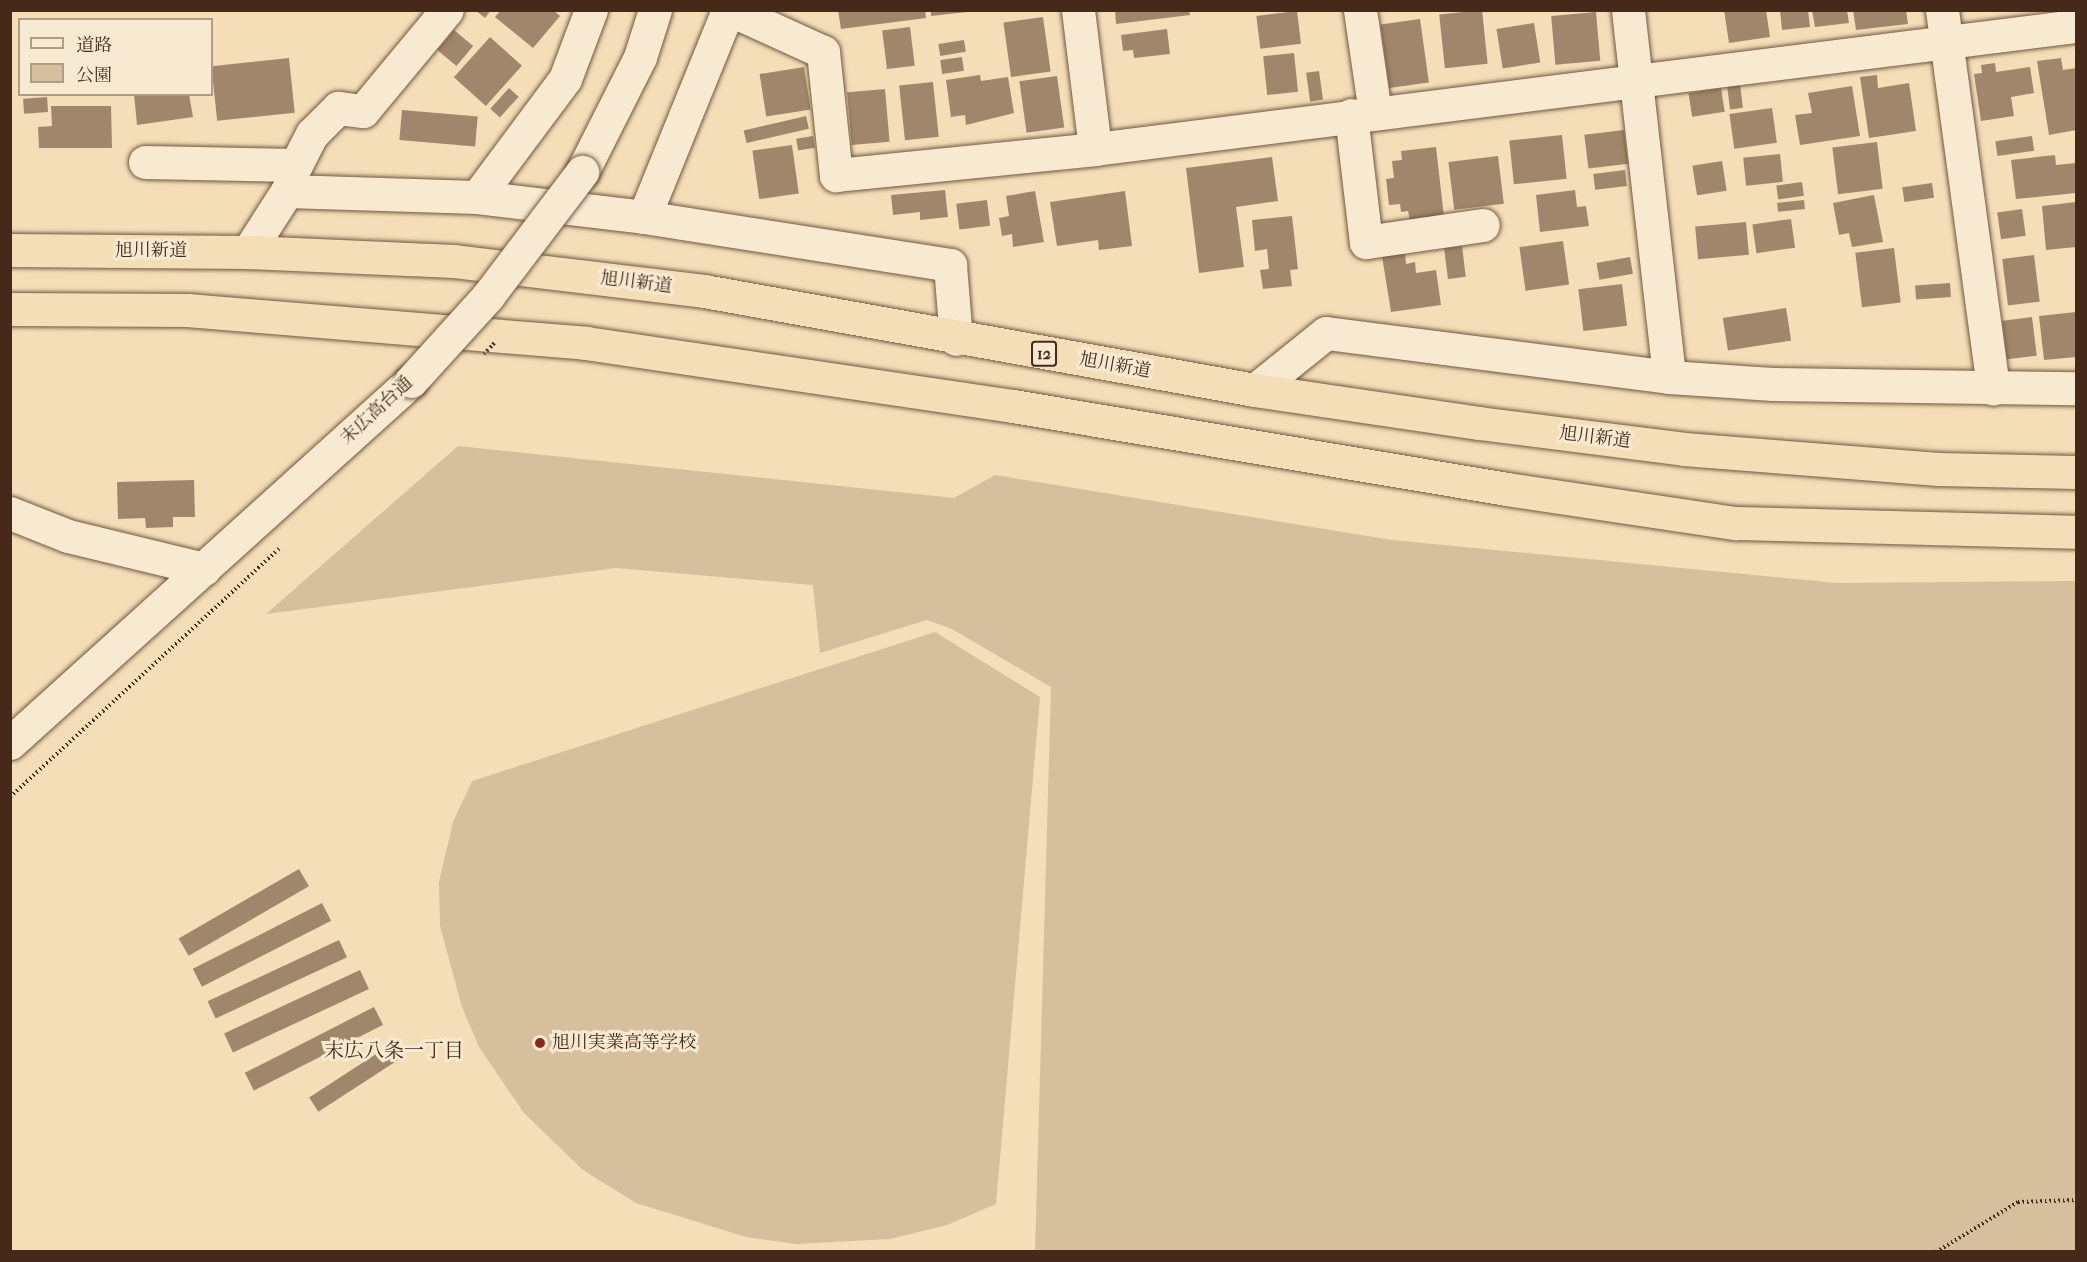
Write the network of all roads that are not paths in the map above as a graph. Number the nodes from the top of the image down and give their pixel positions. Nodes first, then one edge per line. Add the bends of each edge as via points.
1 (447, 10) edge
2 (591, 10) edge
3 (656, 10) edge
4 (729, 10) edge
5 (1078, 10) edge
6 (1360, 10) edge
7 (1628, 10) edge
8 (1944, 26) edge
9 (2076, 26) edge
10 (1638, 79) junction
11 (1363, 114) junction
12 (1095, 149) junction
13 (145, 162) dead end
14 (296, 178) junction
15 (477, 197) junction
16 (644, 217) junction
17 (1483, 225) dead end
18 (11, 248) edge
19 (248, 252) junction
20 (10, 309) edge
21 (956, 339) junction
22 (1669, 377) junction
23 (2076, 388) edge
24 (1993, 389) junction
25 (1255, 390) junction
26 (2076, 472) edge
27 (10, 513) edge
28 (2076, 532) edge
29 (204, 569) junction
30 (10, 743) edge

1 - 14 street via 363,111 338,108 312,134
2 - 15 street via 565,79
3 - 29 street, 末広高台通, bridge via 640,57 582,172 488,296 411,381
4 - 12 street via 823,52 836,174
4 - 16 street
5 - 12 street
6 - 11 street
7 - 10 street
8 - 9 street
8 - 10 street
8 - 24 street
10 - 11 street
10 - 22 street
11 - 12 street
11 - 17 street via 1366,242
13 - 14 street
14 - 15 street
14 - 19 street
15 - 16 street
16 - 21 street via 950,265
18 - 19 highway, 旭川新道 / 12
19 - 21 highway, 旭川新道 / 12 via 454,261 705,291
20 - 28 highway via 187,310 586,343 1014,406 1735,523
21 - 25 highway, 旭川新道 / 12
22 - 24 street via 1773,384
22 - 25 street via 1326,333
23 - 24 street
25 - 26 highway, 旭川新道 / 12 via 1684,449 1938,470
27 - 29 street via 68,536
29 - 30 street, 末広高台通

